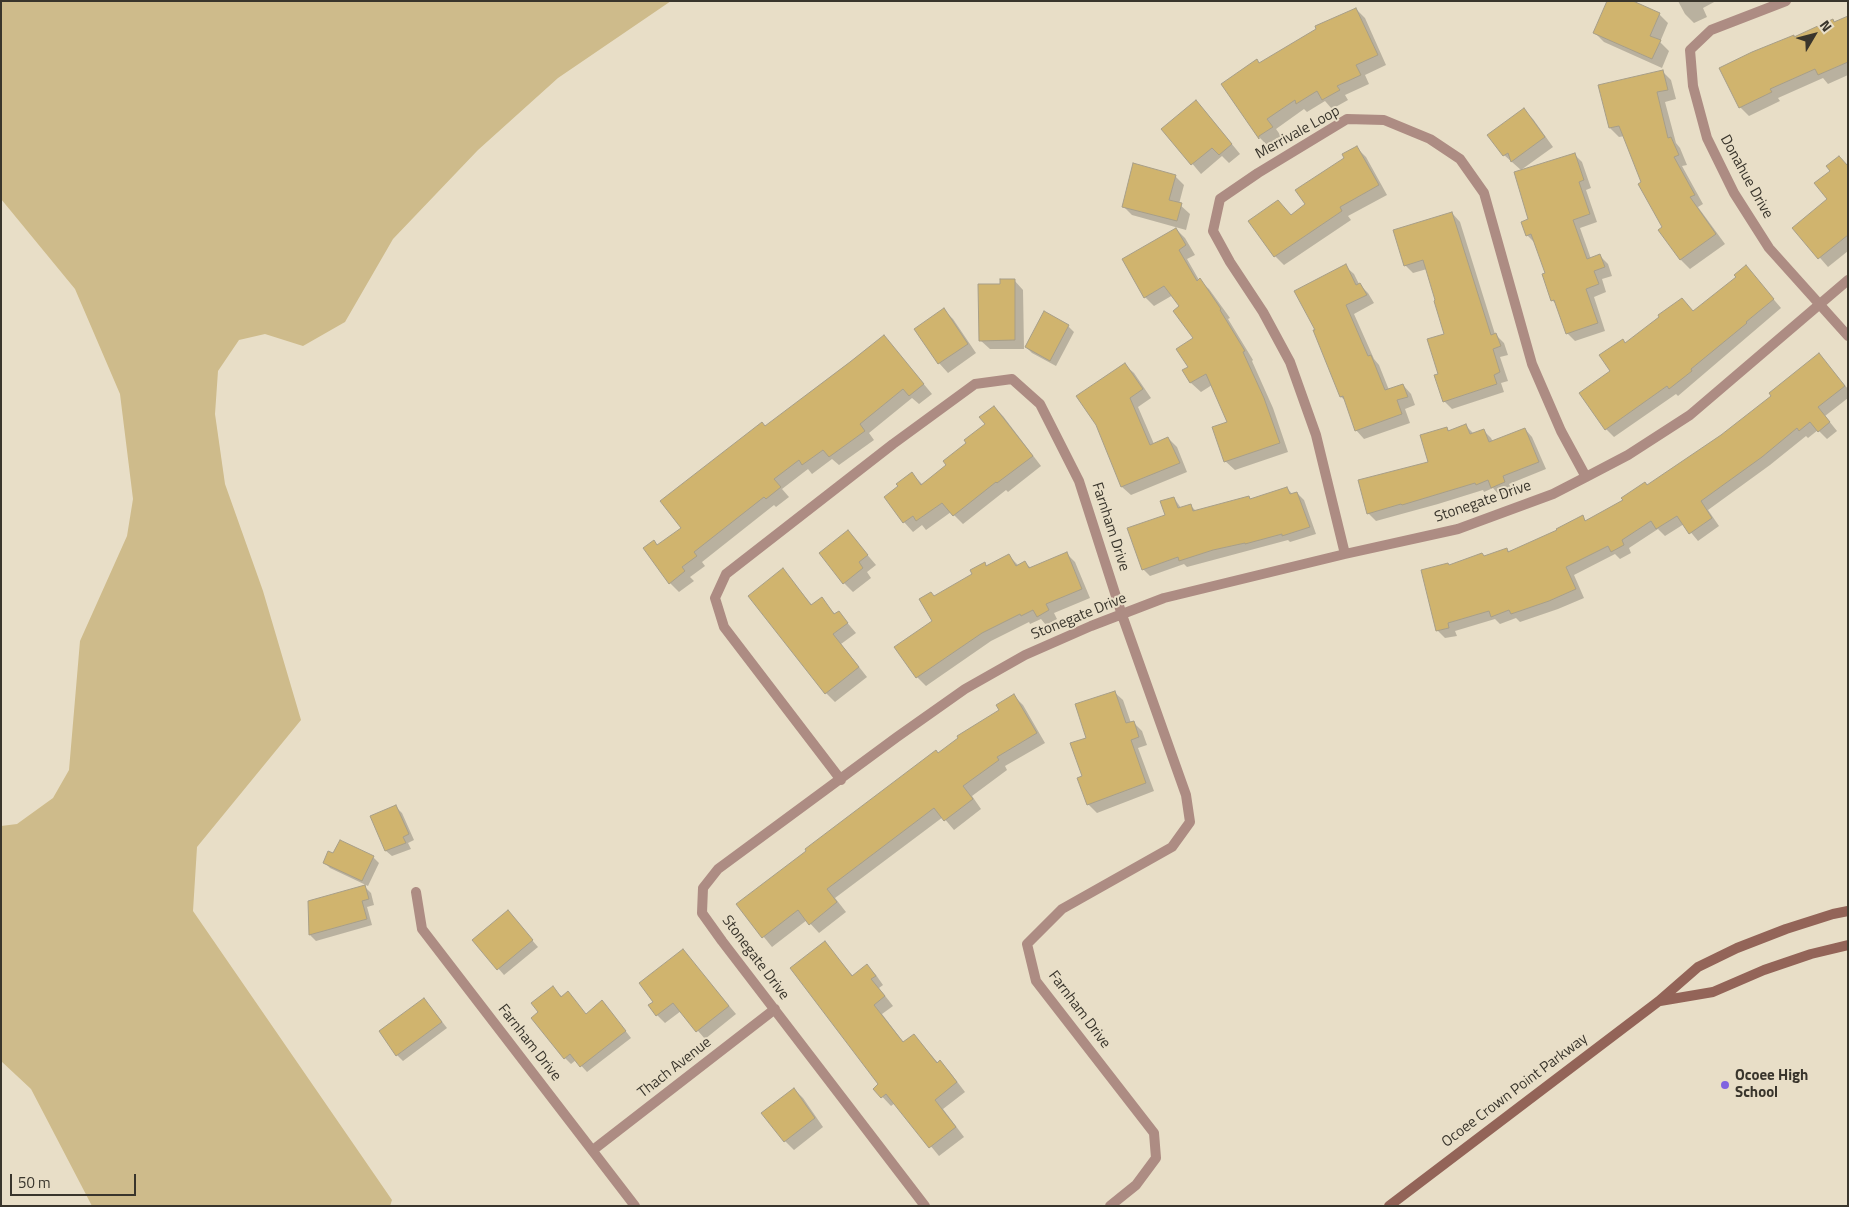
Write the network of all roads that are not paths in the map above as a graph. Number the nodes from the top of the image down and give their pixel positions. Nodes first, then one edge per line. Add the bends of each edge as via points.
1 (1786, 1) edge
2 (1848, 280) edge
3 (1820, 304) junction
4 (1848, 336) edge
5 (1586, 477) junction
6 (1345, 554) junction
7 (1122, 615) junction
8 (841, 780) junction
9 (416, 892) dead end
10 (1848, 910) edge
11 (1848, 945) edge
12 (1660, 1001) junction
13 (775, 1009) junction
14 (593, 1150) junction
15 (635, 1206) edge
16 (925, 1206) edge
17 (1110, 1206) edge
18 (1389, 1206) edge

1 - 3 street, Donahue Drive via 1711,30 1690,50 1693,86 1707,138 1734,193 1770,248
2 - 3 street, Stonegate Drive
3 - 4 street, Donahue Drive
3 - 5 street, Stonegate Drive via 1690,415 1628,455
5 - 6 street, Stonegate Drive via 1553,494 1458,529
5 - 6 street, Merrivale Loop via 1561,431 1532,364 1484,193 1460,159 1430,139 1384,120 1347,119 1258,172 1220,199 1212,231 1290,362 1316,435
6 - 7 street, Stonegate Drive via 1164,598
7 - 8 street, Stonegate Drive via 1025,655 965,689
7 - 8 street, Farnham Drive via 1079,481 1040,404 1012,379 975,384 726,574 715,598 724,627
7 - 17 street, Farnham Drive via 1186,794 1190,822 1172,847 1062,909 1026,944 1036,981 1154,1133 1156,1158 1136,1185
8 - 13 street, Stonegate Drive via 718,869 704,888 702,913
9 - 14 street, Farnham Drive via 422,929
10 - 12 street, Ocoee Crown Point Parkway via 1737,948 1698,967
11 - 12 street, Ocoee Crown Point Parkway via 1764,970 1713,992
12 - 18 street, Ocoee Crown Point Parkway
13 - 14 street, Thach Avenue
13 - 16 street, Stonegate Drive
14 - 15 street, Farnham Drive

